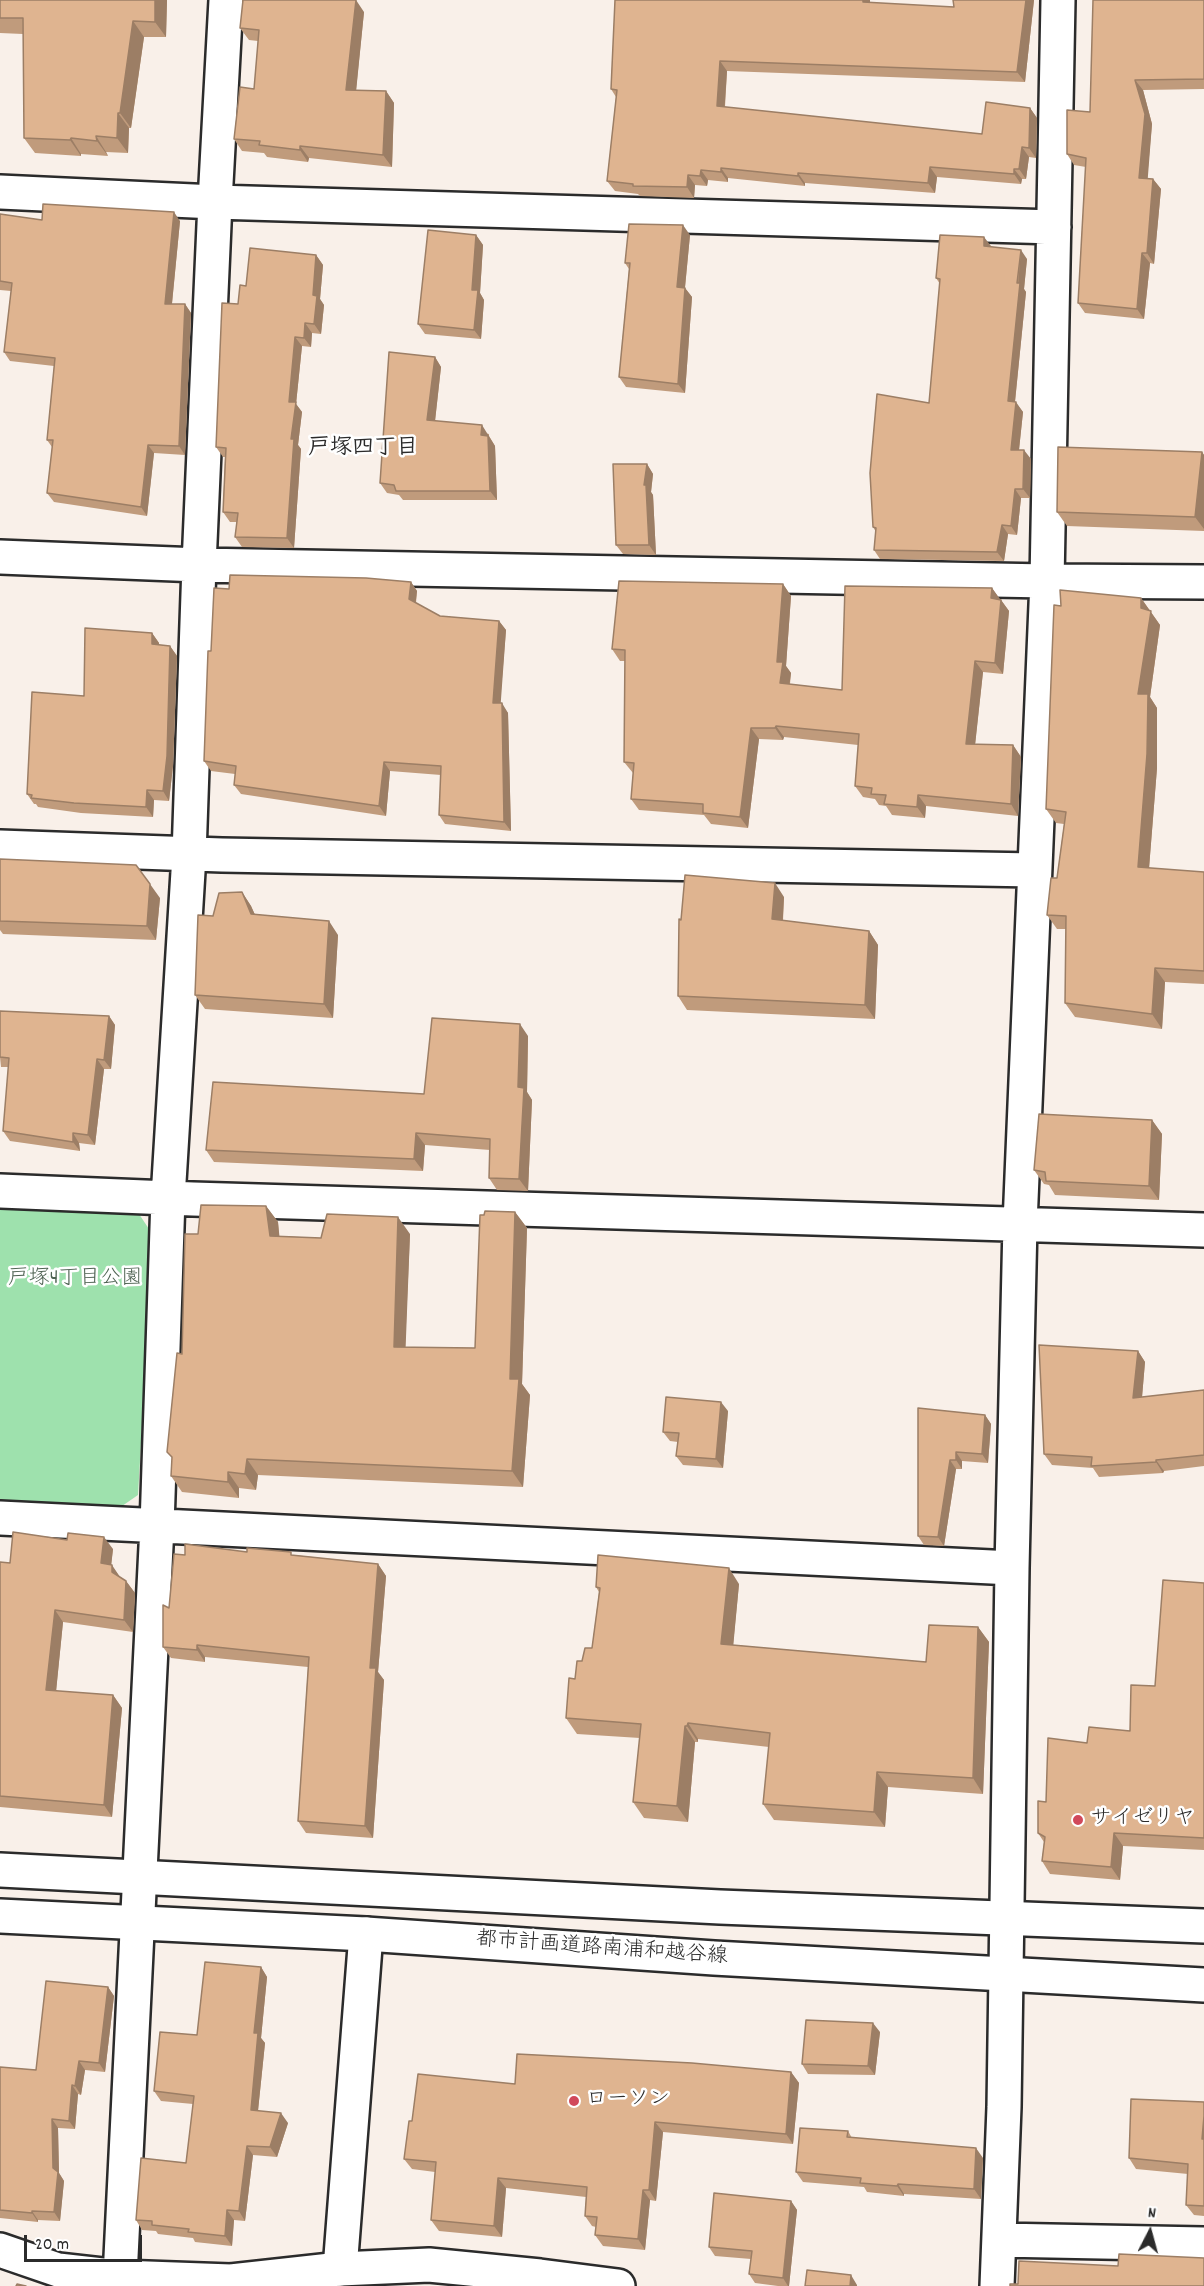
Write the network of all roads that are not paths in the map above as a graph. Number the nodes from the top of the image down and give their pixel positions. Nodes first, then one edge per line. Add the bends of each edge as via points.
1 (226, 0) edge
2 (1058, 0) edge
3 (0, 192) edge
4 (215, 202) junction
5 (1054, 228) junction
6 (0, 557) edge
7 (199, 565) junction
8 (1047, 581) junction
9 (1204, 582) edge
10 (0, 847) edge
11 (189, 855) junction
12 (1034, 870) junction
13 (0, 1191) edge
14 (168, 1198) junction
15 (1020, 1224) junction
16 (1204, 1230) edge
17 (0, 1518) edge
18 (157, 1527) junction
19 (1012, 1568) junction
20 (0, 1869) edge
21 (140, 1876) junction
22 (0, 1916) edge
23 (1006, 1919) junction
24 (138, 1923) junction
25 (1204, 1926) edge
26 (366, 1934) junction
27 (1006, 1975) junction
28 (1204, 1985) edge
29 (999, 2240) junction
30 (1204, 2244) edge
31 (0, 2250) edge
32 (340, 2269) junction
33 (120, 2277) junction
34 (618, 2286) edge
35 (997, 2286) edge

1 - 4 street
2 - 5 street
3 - 4 street
4 - 5 street
4 - 7 street
5 - 8 street
6 - 7 street
7 - 8 street
7 - 11 street
8 - 9 street
8 - 12 street
10 - 11 street
11 - 12 street
11 - 14 street
12 - 15 street
13 - 14 street
14 - 15 street
14 - 18 street
15 - 16 street
15 - 19 street
17 - 18 street
18 - 19 street
18 - 21 street
19 - 23 street
20 - 21 street
21 - 23 street
21 - 24 street
22 - 24 street, 都市計画道路南浦和越谷線
23 - 25 street
23 - 27 street
24 - 26 street, 都市計画道路南浦和越谷線
24 - 33 street
26 - 27 street, 都市計画道路南浦和越谷線
26 - 32 street
27 - 28 street, 都市計画道路南浦和越谷線
27 - 29 street
29 - 30 street
29 - 35 street
31 - 33 street via 58,2270
32 - 33 street via 231,2281
32 - 34 street via 429,2265

